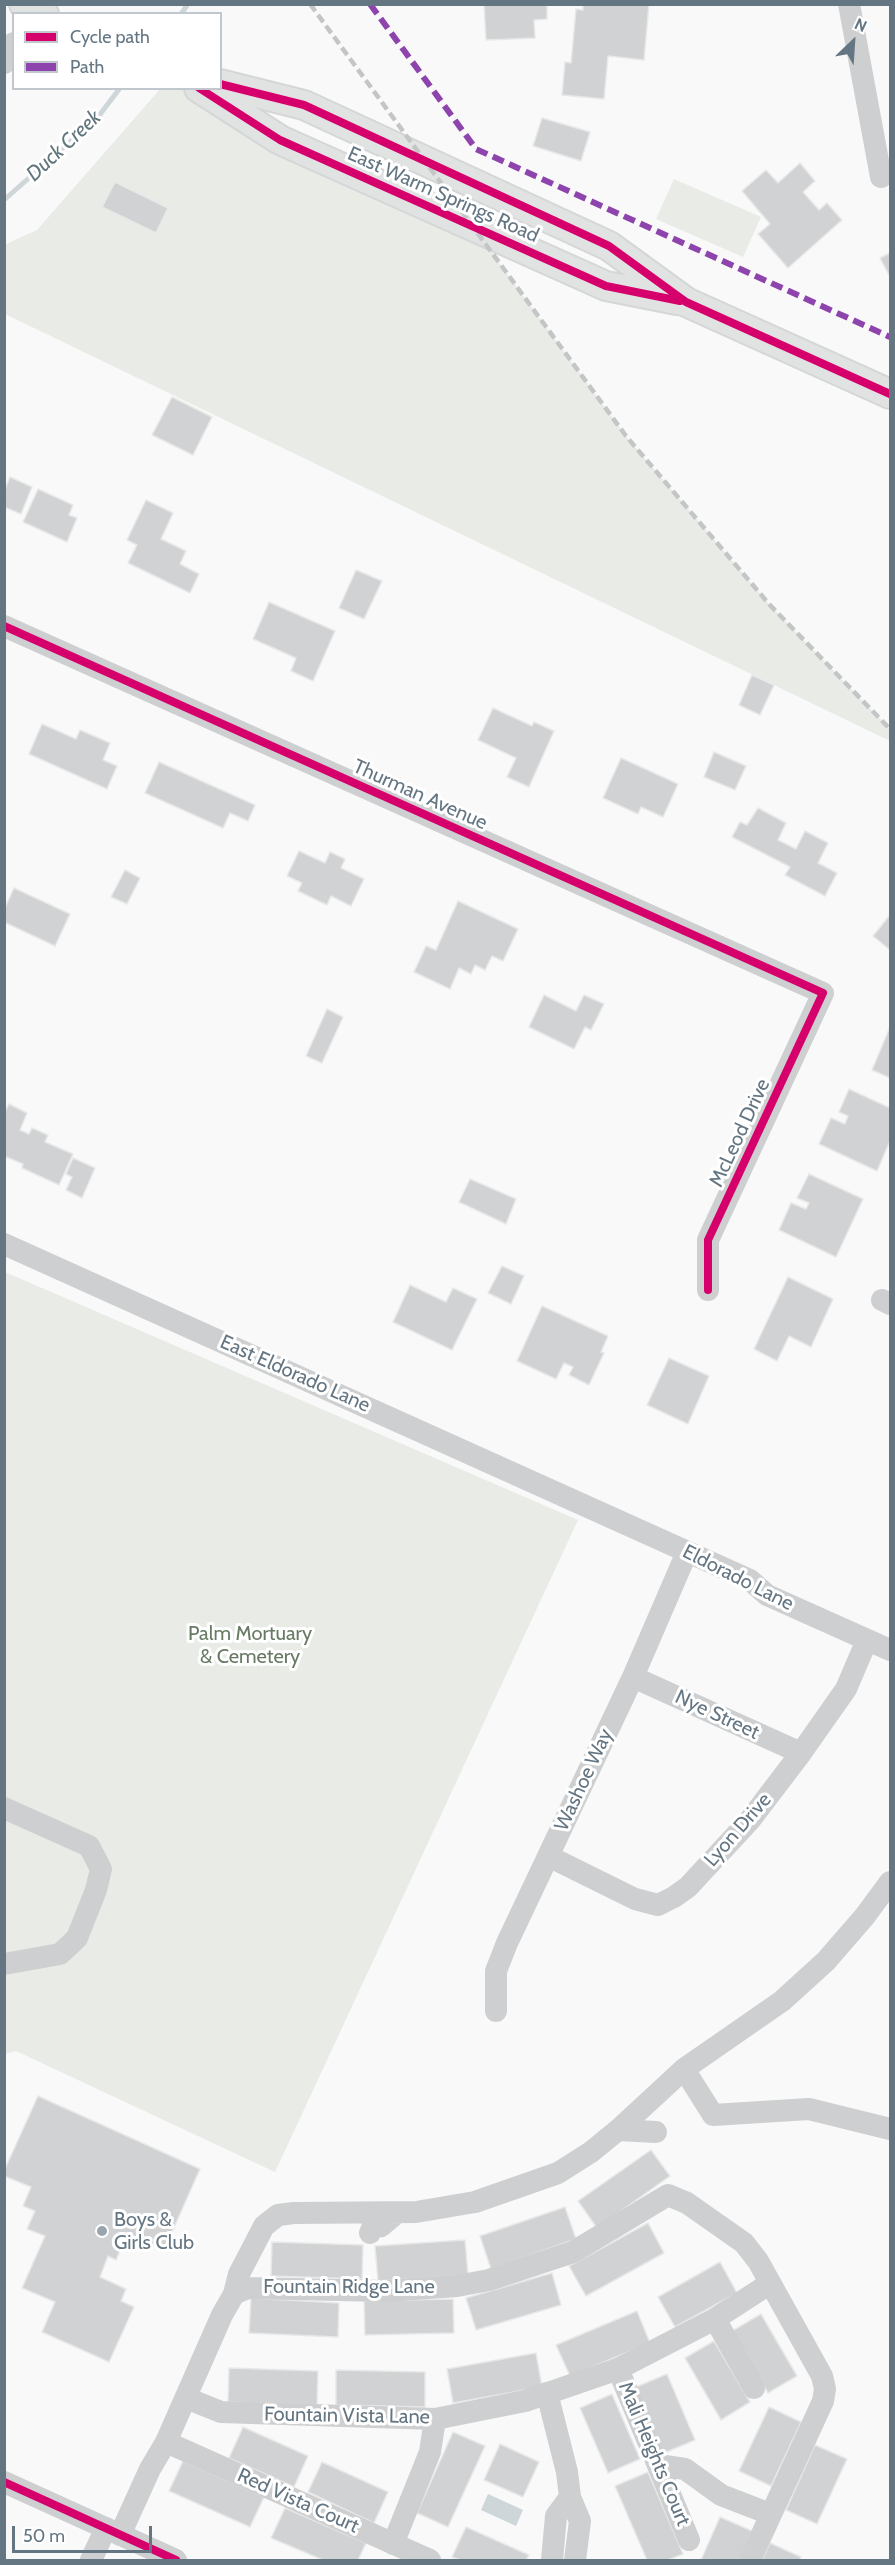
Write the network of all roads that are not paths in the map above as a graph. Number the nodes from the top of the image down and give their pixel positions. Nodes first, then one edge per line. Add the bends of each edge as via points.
1 (849, 4) edge
2 (12, 47) edge
3 (4, 63) edge
4 (222, 84) edge
5 (202, 90) edge
6 (881, 177) dead end
7 (686, 302) junction
8 (891, 394) edge
9 (4, 626) edge
10 (823, 993) joint
11 (4, 1244) edge
12 (708, 1290) dead end
13 (585, 1505) joint
14 (687, 1552) junction
15 (867, 1640) junction
16 (891, 1650) edge
17 (633, 1677) junction
18 (801, 1753) junction
19 (4, 1808) edge
20 (548, 1856) junction
21 (891, 1882) edge
22 (4, 1964) edge
23 (496, 2011) dead end
24 (684, 2069) junction
25 (891, 2129) edge
26 (618, 2130) junction
27 (656, 2132) dead end
28 (769, 2284) junction
29 (234, 2294) junction
30 (715, 2319) junction
31 (618, 2369) junction
32 (754, 2388) dead end
33 (547, 2393) junction
34 (186, 2398) junction
35 (435, 2419) junction
36 (166, 2442) junction
37 (658, 2464) junction
38 (4, 2482) edge
39 (570, 2497) junction
40 (770, 2514) junction
41 (113, 2532) junction
42 (689, 2540) dead end
43 (393, 2544) junction
44 (91, 2560) edge
45 (176, 2560) edge
46 (430, 2560) edge
47 (552, 2560) edge
48 (575, 2560) edge
49 (750, 2560) edge

1 - 6 street
2 - 3 street
4 - 7 main road, East Warm Springs Road via 304,105 609,246
5 - 7 main road, East Warm Springs Road via 280,140 606,286
7 - 8 main road, East Warm Springs Road
9 - 10 street, Thurman Avenue
10 - 12 street, McLeod Drive via 708,1240
11 - 13 street, East Eldorado Lane
13 - 14 street, Eldorado Lane
14 - 15 street, Eldorado Lane via 750,1580 767,1595
14 - 17 street, Washoe Way
15 - 16 street, Eldorado Lane
15 - 18 street, Lyon Drive via 846,1689
17 - 18 street, Nye Street
17 - 20 street, Washoe Way
18 - 20 street, Lyon Drive via 730,1843 688,1887 658,1905 635,1899
19 - 22 street via 89,1846 101,1869 77,1938 60,1954
20 - 23 street, Washoe Way via 496,1971
21 - 24 street via 826,1960 791,1993
24 - 25 street via 713,2115 809,2109
24 - 26 street
26 - 27 street
26 - 29 street via 562,2177 475,2202 398,2213 373,2223 294,2213 278,2215 264,2226 239,2274
28 - 29 street, Fountain Ridge Lane via 744,2243 687,2203 668,2195 573,2252 489,2280 385,2291 248,2288
28 - 30 street, Fountain Vista Lane
28 - 40 street via 822,2376 825,2389 823,2401
29 - 34 street, Fountain Ridge Lane
30 - 31 street, Fountain Vista Lane
30 - 32 street
31 - 33 street, Fountain Vista Lane
31 - 37 street, Mali Heights Court
33 - 35 street, Fountain Vista Lane
33 - 39 street
34 - 35 street, Fountain Vista Lane via 221,2412
34 - 36 street, Fountain Ridge Lane
35 - 43 street via 430,2452
36 - 41 street, Fountain Ridge Lane
36 - 43 street, Red Vista Court
37 - 40 street via 685,2469 721,2494
37 - 42 street, Mali Heights Court
38 - 41 street
39 - 47 street via 556,2516
39 - 48 street via 580,2521
40 - 49 street
41 - 44 street, Fountain Ridge Lane
41 - 45 street
43 - 46 street, Red Vista Court

